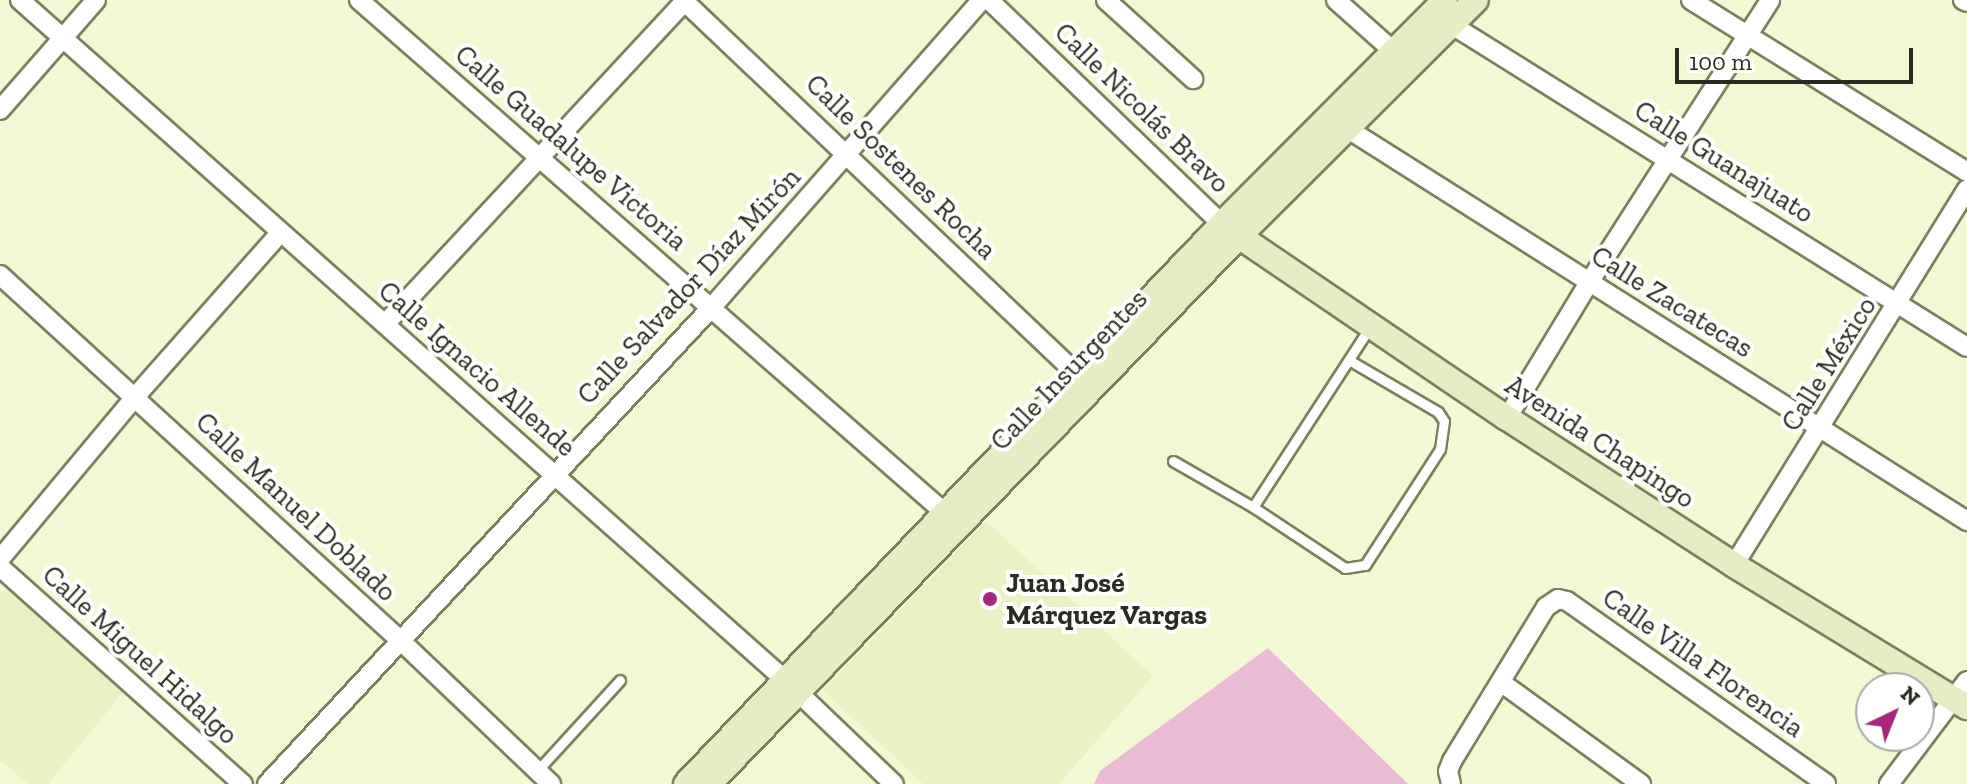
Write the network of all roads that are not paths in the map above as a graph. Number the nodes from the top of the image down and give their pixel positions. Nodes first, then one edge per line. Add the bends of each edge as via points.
1 (20, 0) edge
2 (96, 0) edge
3 (359, 0) edge
4 (982, 0) edge
5 (989, 0) edge
6 (1106, 0) edge
7 (1336, 0) edge
8 (1445, 0) edge
9 (1476, 0) edge
10 (1691, 0) edge
11 (1770, 0) edge
12 (684, 1) edge
13 (1452, 25) junction
14 (1748, 36) junction
15 (62, 37) junction
16 (1402, 59) junction
17 (1193, 79) dead end
18 (0, 110) edge
19 (1348, 129) junction
20 (848, 155) junction
21 (540, 158) junction
22 (1669, 160) junction
23 (1967, 172) edge
24 (1967, 189) edge
25 (1230, 231) junction
26 (280, 233) junction
27 (0, 275) edge
28 (1588, 284) junction
29 (1899, 304) junction
30 (711, 308) junction
31 (385, 324) junction
32 (1370, 327) junction
33 (1967, 347) edge
34 (1349, 360) junction
35 (1079, 376) junction
36 (135, 397) junction
37 (1507, 418) junction
38 (1822, 429) junction
39 (1173, 461) dead end
40 (553, 473) junction
41 (1253, 507) junction
42 (954, 521) junction
43 (1967, 521) edge
44 (0, 559) edge
45 (1734, 565) junction
46 (0, 567) edge
47 (402, 642) junction
48 (620, 680) dead end
49 (1502, 683) junction
50 (791, 686) junction
51 (1962, 695) edge
52 (544, 778) edge
53 (723, 779) edge
54 (243, 784) edge
55 (267, 784) edge
56 (686, 784) edge
57 (894, 784) edge
58 (1451, 784) edge
59 (1641, 784) edge
60 (1826, 784) edge
61 (1889, 784) edge

1 - 15 street, Calle Ignacio Allende
2 - 15 street
3 - 21 street, Calle Guadalupe Victoria
4 - 20 street, Calle Salvador Díaz Mirón
5 - 25 street, Calle Nicolás Bravo
6 - 17 street
7 - 16 street
8 - 16 main road, Calle Insurgentes
9 - 13 main road, Calle Insurgentes
10 - 14 street
11 - 14 street
12 - 20 street, Calle Sostenes Rocha
12 - 21 street
13 - 16 main road, Calle Insurgentes
13 - 22 street, Calle Guanajuato
14 - 22 street
14 - 23 street
15 - 18 street
15 - 26 street, Calle Ignacio Allende
16 - 19 main road, Calle Insurgentes
16 - 25 main road, Calle Insurgentes
19 - 25 main road, Calle Insurgentes
19 - 28 street, Calle Zacatecas
20 - 30 street, Calle Salvador Díaz Mirón
20 - 35 street, Calle Sostenes Rocha
21 - 30 street, Calle Guadalupe Victoria
21 - 31 street
22 - 28 street
22 - 29 street, Calle Guanajuato
24 - 29 street, Calle México
25 - 32 main road, Avenida Chapingo
25 - 35 main road, Calle Insurgentes
25 - 42 main road, Calle Insurgentes
26 - 31 street, Calle Ignacio Allende
26 - 36 street
27 - 36 street, Calle Manuel Doblado
28 - 37 street
28 - 38 street, Calle Zacatecas
29 - 33 street, Calle Guanajuato
29 - 38 street, Calle México
30 - 40 street, Calle Salvador Díaz Mirón
30 - 42 street, Calle Guadalupe Victoria
31 - 40 street, Calle Ignacio Allende
32 - 34 lane
32 - 37 main road, Avenida Chapingo
34 - 41 lane
34 - 41 lane via 1438,412 1444,421 1440,449 1372,558 1365,565 1345,568
35 - 42 main road, Calle Insurgentes
36 - 44 street
36 - 47 street, Calle Manuel Doblado
37 - 45 main road, Avenida Chapingo
38 - 43 street, Calle Zacatecas
38 - 45 street, Calle México
39 - 41 lane
40 - 47 street, Calle Salvador Díaz Mirón
40 - 50 street, Calle Ignacio Allende
42 - 50 main road, Calle Insurgentes
45 - 51 main road, Avenida Chapingo
46 - 54 street, Calle Miguel Hidalgo
47 - 52 street, Calle Manuel Doblado
47 - 55 street, Calle Salvador Díaz Mirón
48 - 52 lane
49 - 58 street via 1452,761
49 - 59 street
49 - 60 street, Calle Villa Florencia via 1546,607 1558,599 1567,601
50 - 53 main road, Calle Insurgentes
50 - 56 main road, Calle Insurgentes
50 - 57 street, Calle Ignacio Allende
51 - 61 street

